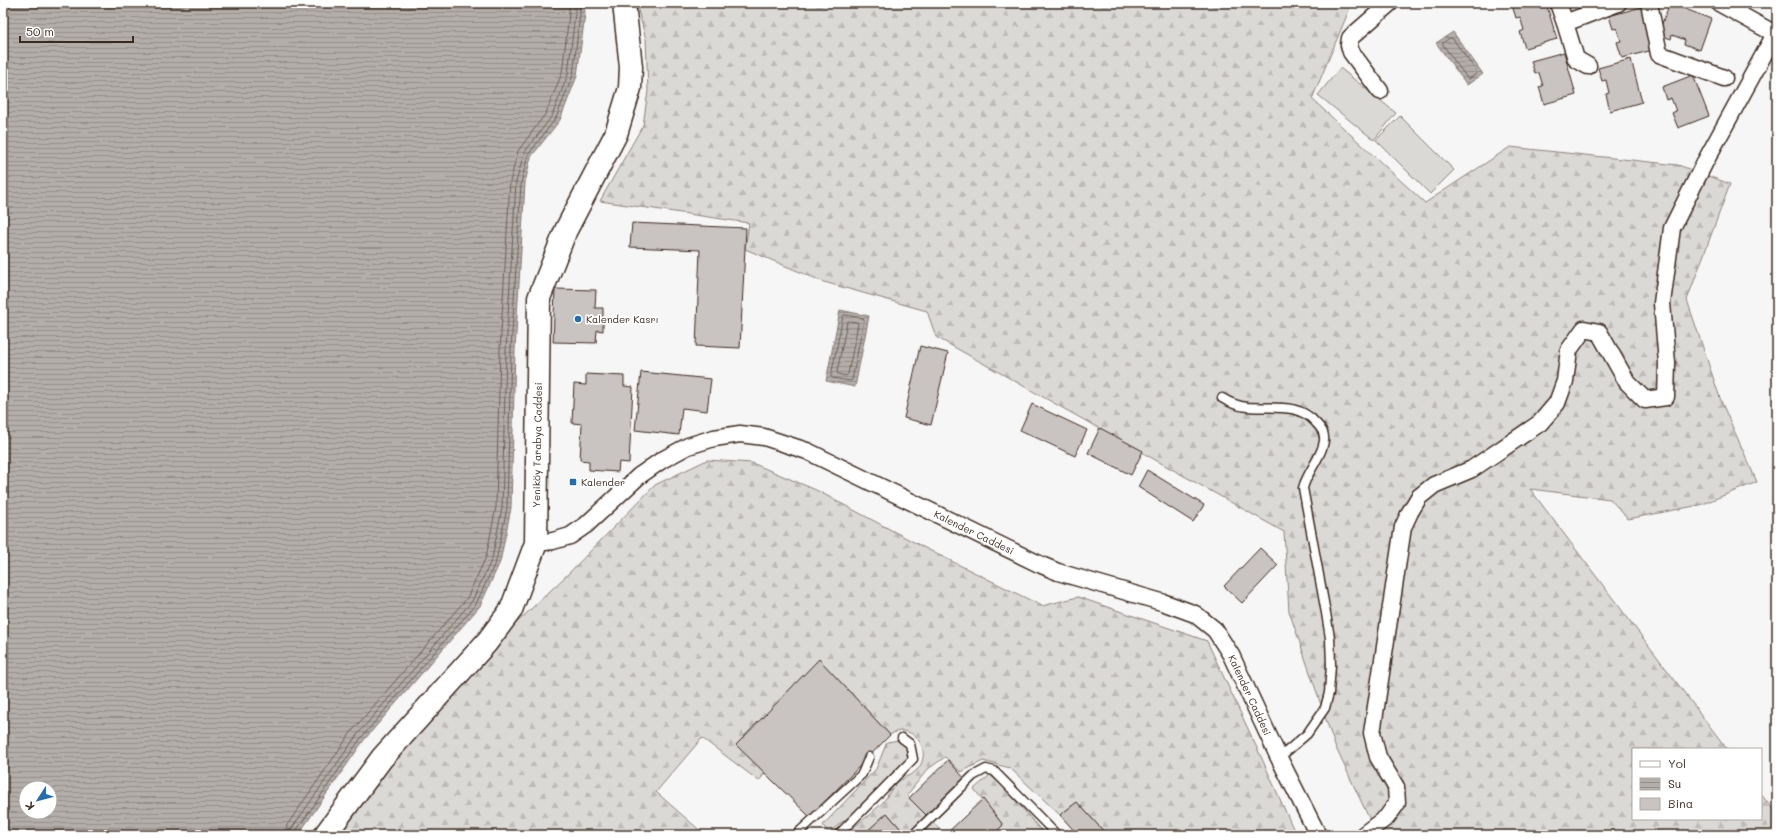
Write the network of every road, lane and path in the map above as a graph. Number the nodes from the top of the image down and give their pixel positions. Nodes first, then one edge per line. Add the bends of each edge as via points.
1 (624, 3) edge
2 (1390, 3) edge
3 (1558, 3) edge
4 (1618, 3) edge
5 (1648, 3) edge
6 (1719, 3) edge
7 (1565, 23) junction
8 (1776, 35) edge
9 (1588, 66) dead end
10 (1724, 78) dead end
11 (1380, 91) dead end
12 (1222, 398) dead end
13 (536, 543) junction
14 (902, 738) dead end
15 (869, 757) dead end
16 (1279, 758) junction
17 (325, 835) edge
18 (800, 835) edge
19 (838, 835) edge
20 (914, 835) edge
21 (1057, 835) edge
22 (1318, 835) edge
23 (1362, 835) edge

1 - 13 main road, Yeniköy Tarabya Caddesi via 631,67 630,88 616,134 566,230 539,298
2 - 11 street via 1350,38 1351,52
3 - 7 street
4 - 7 street
5 - 10 street via 1659,54
6 - 8 street
7 - 9 street via 1576,59
8 - 23 street via 1705,162 1672,228 1662,303 1667,363 1666,397 1645,400 1627,382 1599,332 1584,329 1569,350 1565,381 1557,403 1540,423 1472,469 1434,485 1419,497 1410,512 1403,527 1372,733 1378,757 1396,787 1396,803 1387,817
12 - 16 lane via 1239,406 1286,407 1301,411 1313,418 1323,430 1325,440 1303,488 1330,638 1328,693 1324,708 1307,734
13 - 16 street, Kalender Caddesi via 570,536 640,476 688,446 740,434 786,443 808,451 1038,564 1194,614 1216,630 1231,654
13 - 17 main road, Yeniköy Tarabya Caddesi via 511,610 487,642 382,758
14 - 19 lane via 910,744 913,759
15 - 18 lane via 862,774 798,833
16 - 22 street, Kalender Caddesi
20 - 21 lane via 973,776 986,769 994,771

